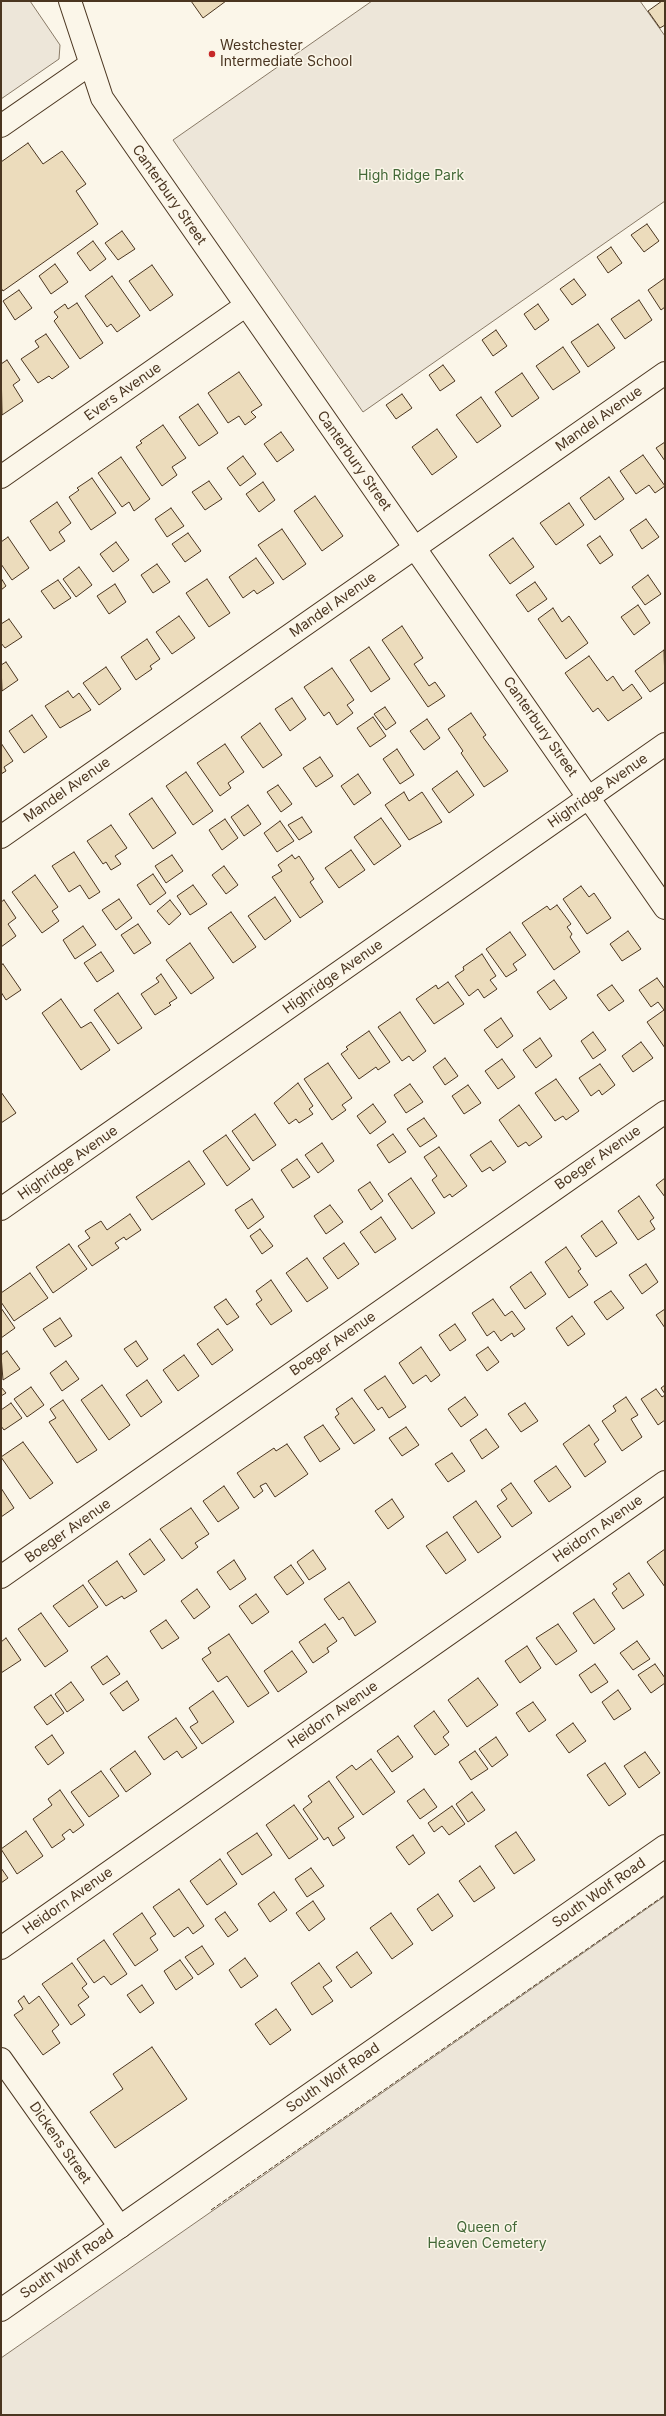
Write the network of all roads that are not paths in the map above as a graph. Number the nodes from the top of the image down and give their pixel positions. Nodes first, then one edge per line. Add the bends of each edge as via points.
1 (70, 1) edge
2 (89, 65) junction
3 (1, 126) edge
4 (246, 306) junction
5 (665, 373) edge
6 (1, 477) edge
7 (415, 548) junction
8 (665, 744) edge
9 (590, 798) junction
10 (1, 837) edge
11 (665, 908) edge
12 (665, 1112) edge
13 (1, 1209) edge
14 (665, 1482) edge
15 (1, 1577) edge
16 (665, 1846) edge
17 (1, 1948) edge
18 (1, 2059) edge
19 (120, 2228) junction
20 (1, 2310) edge

1 - 2 street, Canterbury Street
2 - 3 street
2 - 4 street, Canterbury Street via 102,98
4 - 6 street, Evers Avenue
4 - 7 street, Canterbury Street
5 - 7 street, Mandel Avenue
7 - 9 street, Canterbury Street
7 - 10 street, Mandel Avenue
8 - 9 street, Highridge Avenue
9 - 11 street, Canterbury Street
9 - 13 street, Highridge Avenue
12 - 15 street, Boeger Avenue
14 - 17 street, Heidorn Avenue
16 - 19 street, South Wolf Road
18 - 19 street, Dickens Street
19 - 20 street, South Wolf Road

